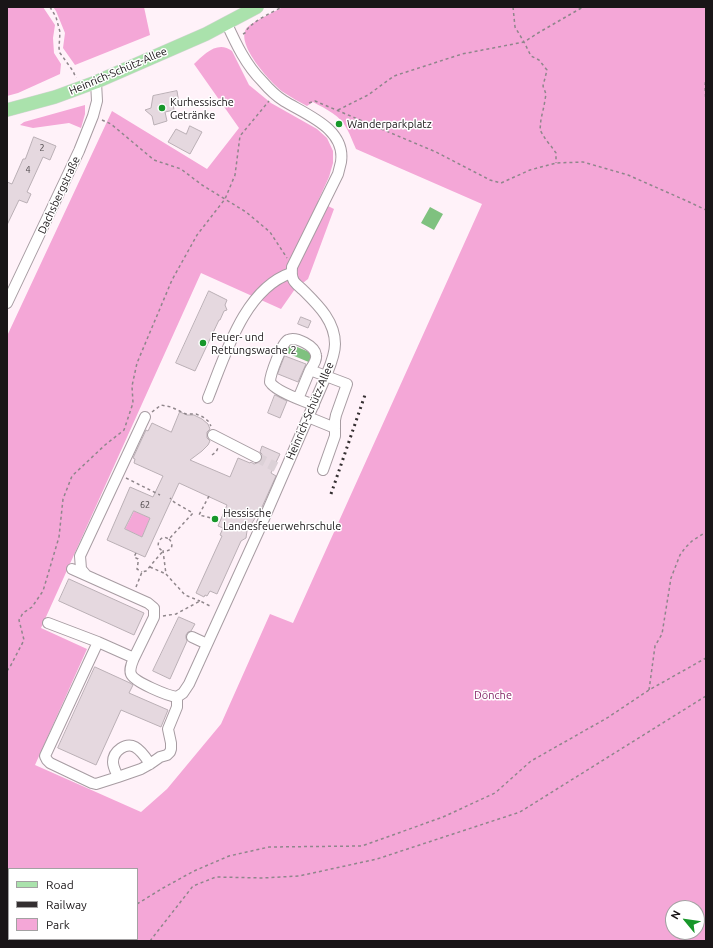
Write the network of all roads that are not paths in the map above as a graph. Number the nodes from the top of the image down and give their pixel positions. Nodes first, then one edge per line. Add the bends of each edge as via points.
1 (257, 7) edge
2 (227, 24) junction
3 (96, 82) junction
4 (7, 110) edge
5 (292, 270) junction
6 (7, 303) edge
7 (310, 370) junction
8 (326, 376) junction
9 (208, 398) dead end
10 (298, 399) junction
11 (314, 405) junction
12 (145, 417) road end
13 (308, 417) junction
14 (335, 428) junction
15 (213, 435) road end
16 (256, 458) tunnel mouth
17 (323, 470) dead end
18 (72, 569) dead end
19 (86, 574) junction
20 (48, 623) dead end
21 (192, 637) dead end
22 (98, 642) junction
23 (206, 644) junction
24 (134, 658) junction
25 (176, 698) junction
26 (150, 764) junction
27 (118, 777) junction

1 - 2 main road, Heinrich-Schütz-Allee
2 - 3 main road, Heinrich-Schütz-Allee
2 - 5 street via 244,57 261,80 283,101 328,128 340,147 341,161 338,174
3 - 4 main road, Heinrich-Schütz-Allee via 55,97
3 - 6 street, Dachsbergstraße via 97,101 79,151
5 - 8 street, Heinrich-Schütz-Allee via 293,280 326,315 333,330 333,359
5 - 9 street via 270,284 246,312 234,333
7 - 8 street
7 - 10 street
7 - 10 street via 316,358 314,349 296,340 286,341 270,376 270,382 273,387
8 - 11 street, Heinrich-Schütz-Allee
8 - 14 street via 347,384 336,415
10 - 11 street
11 - 13 street, Heinrich-Schütz-Allee
12 - 19 street via 80,556 81,570
13 - 14 street
13 - 23 street, Heinrich-Schütz-Allee via 280,470
14 - 17 street via 335,436
15 - 16 street
18 - 19 street
19 - 24 street via 154,608 154,617
20 - 22 street
21 - 23 street
22 - 24 street
22 - 27 street via 45,756 50,764 92,783
23 - 25 street, Heinrich-Schütz-Allee via 189,684
24 - 25 street via 131,666 134,678
25 - 26 street via 177,707 168,733 170,752
26 - 27 street
26 - 27 street via 137,748 124,746 114,755 114,767

